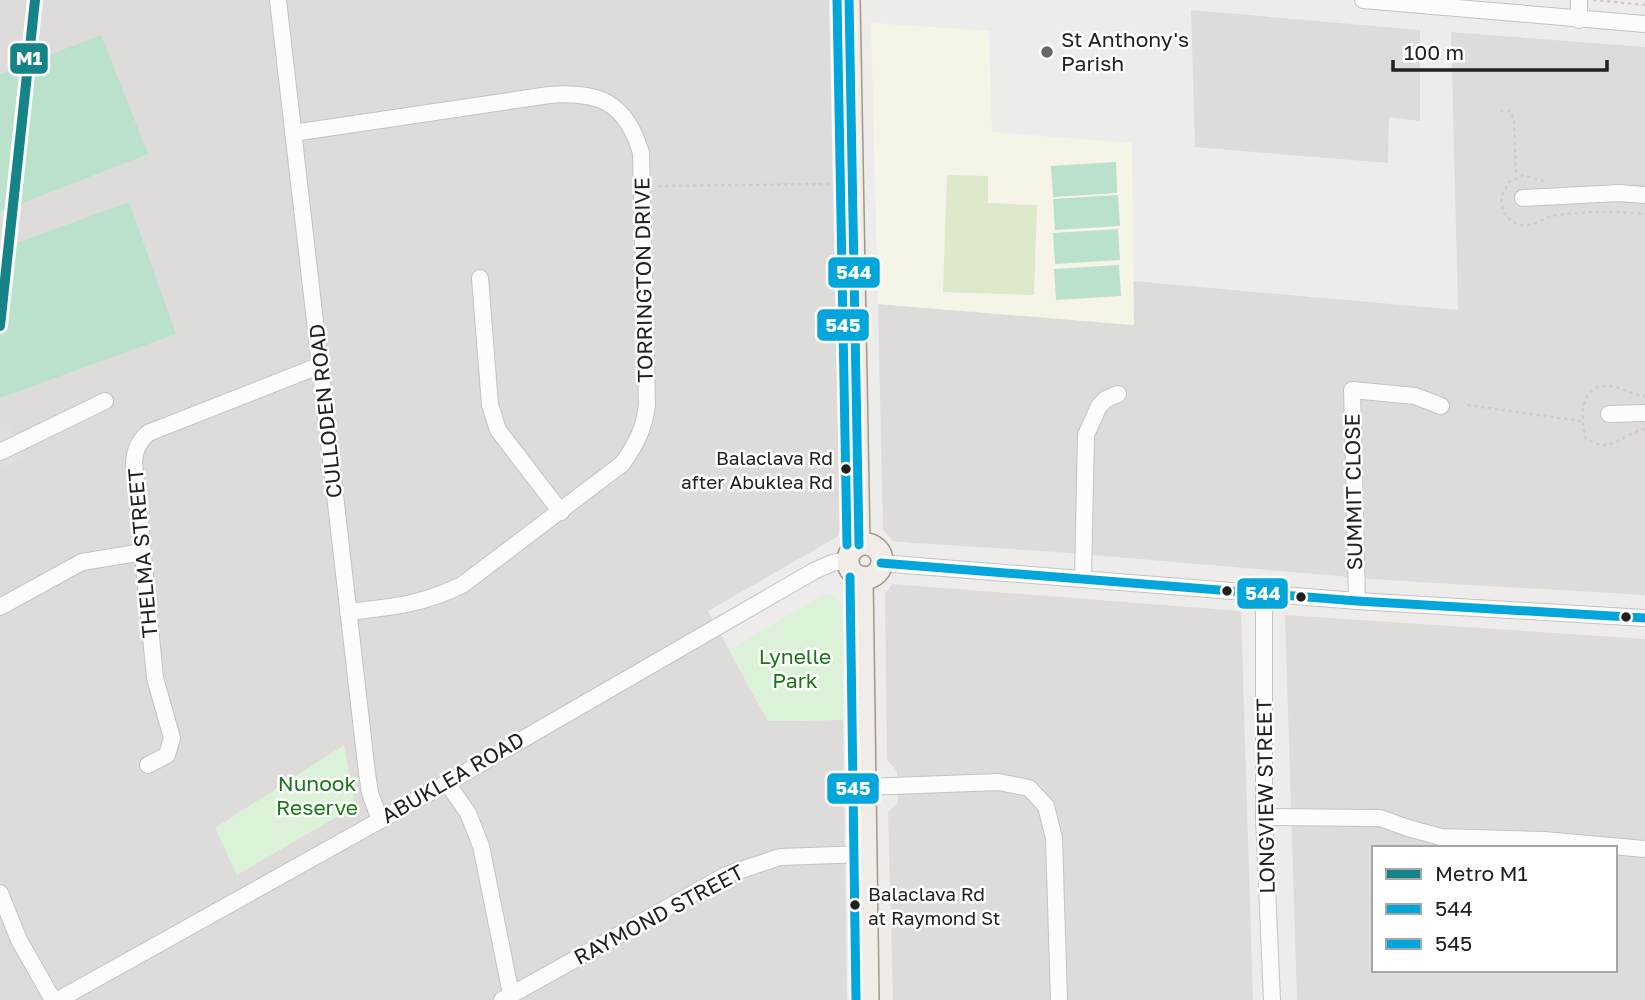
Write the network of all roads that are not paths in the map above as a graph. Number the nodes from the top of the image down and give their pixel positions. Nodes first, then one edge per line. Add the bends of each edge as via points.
1 (278, 0) edge
2 (849, 0) edge
3 (1363, 0) edge
4 (1579, 0) edge
5 (1579, 19) junction
6 (1645, 24) edge
7 (293, 133) junction
8 (1645, 195) edge
9 (1523, 198) dead end
10 (480, 278) dead end
11 (321, 365) junction
12 (1118, 394) dead end
13 (105, 401) dead end
14 (1441, 406) dead end
15 (1645, 413) edge
16 (1609, 414) dead end
17 (0, 452) edge
18 (561, 512) junction
19 (143, 552) junction
20 (854, 552) junction
21 (881, 563) junction
22 (862, 577) junction
23 (1083, 579) junction
24 (1264, 593) junction
25 (1357, 601) junction
26 (0, 607) edge
27 (348, 612) junction
28 (1645, 618) edge
29 (148, 765) dead end
30 (447, 783) junction
31 (866, 787) junction
32 (1264, 817) junction
33 (380, 820) junction
34 (1611, 846) edge
35 (1617, 847) edge
36 (1645, 849) edge
37 (866, 854) junction
38 (0, 893) edge
39 (507, 997) edge
40 (56, 1000) edge
41 (868, 1000) edge
42 (1059, 1000) edge
43 (1272, 1000) edge

1 - 7 street, CULLODEN ROAD
2 - 20 main road
3 - 5 street
4 - 5 street
5 - 6 street
7 - 11 street, CULLODEN ROAD
7 - 18 street, TORRINGTON DRIVE via 549,95 585,94 602,100 634,130 643,186 644,425 622,464
8 - 9 street
10 - 18 street via 490,405 498,430
11 - 19 street, THELMA STREET via 148,433 139,441 134,463
11 - 27 street, CULLODEN ROAD
12 - 23 street via 1099,406 1086,435
13 - 17 street
14 - 25 street, SUMMIT CLOSE via 1415,396 1352,390
15 - 16 street
18 - 27 street, TORRINGTON DRIVE via 462,585 434,599
19 - 26 street via 82,562
19 - 29 street, THELMA STREET via 155,678 172,738 167,755
20 - 21 main road via 870,545
20 - 22 main road via 851,571
20 - 30 street, ABUKLEA ROAD
21 - 22 main road via 872,576
21 - 23 street
22 - 31 main road
23 - 24 street
24 - 25 street
24 - 32 street, LONGVIEW STREET
25 - 28 street
27 - 33 street, CULLODEN ROAD via 370,793
30 - 33 street, ABUKLEA ROAD
30 - 39 street via 468,813 481,846
31 - 37 main road
31 - 42 street via 999,782 1029,788 1046,806 1054,838
32 - 34 street via 1380,818 1441,837
32 - 43 street, LONGVIEW STREET
33 - 40 street, ABUKLEA ROAD
35 - 36 street
37 - 39 street, RAYMOND STREET via 780,857 736,871
37 - 41 main road
38 - 40 street via 19,940

